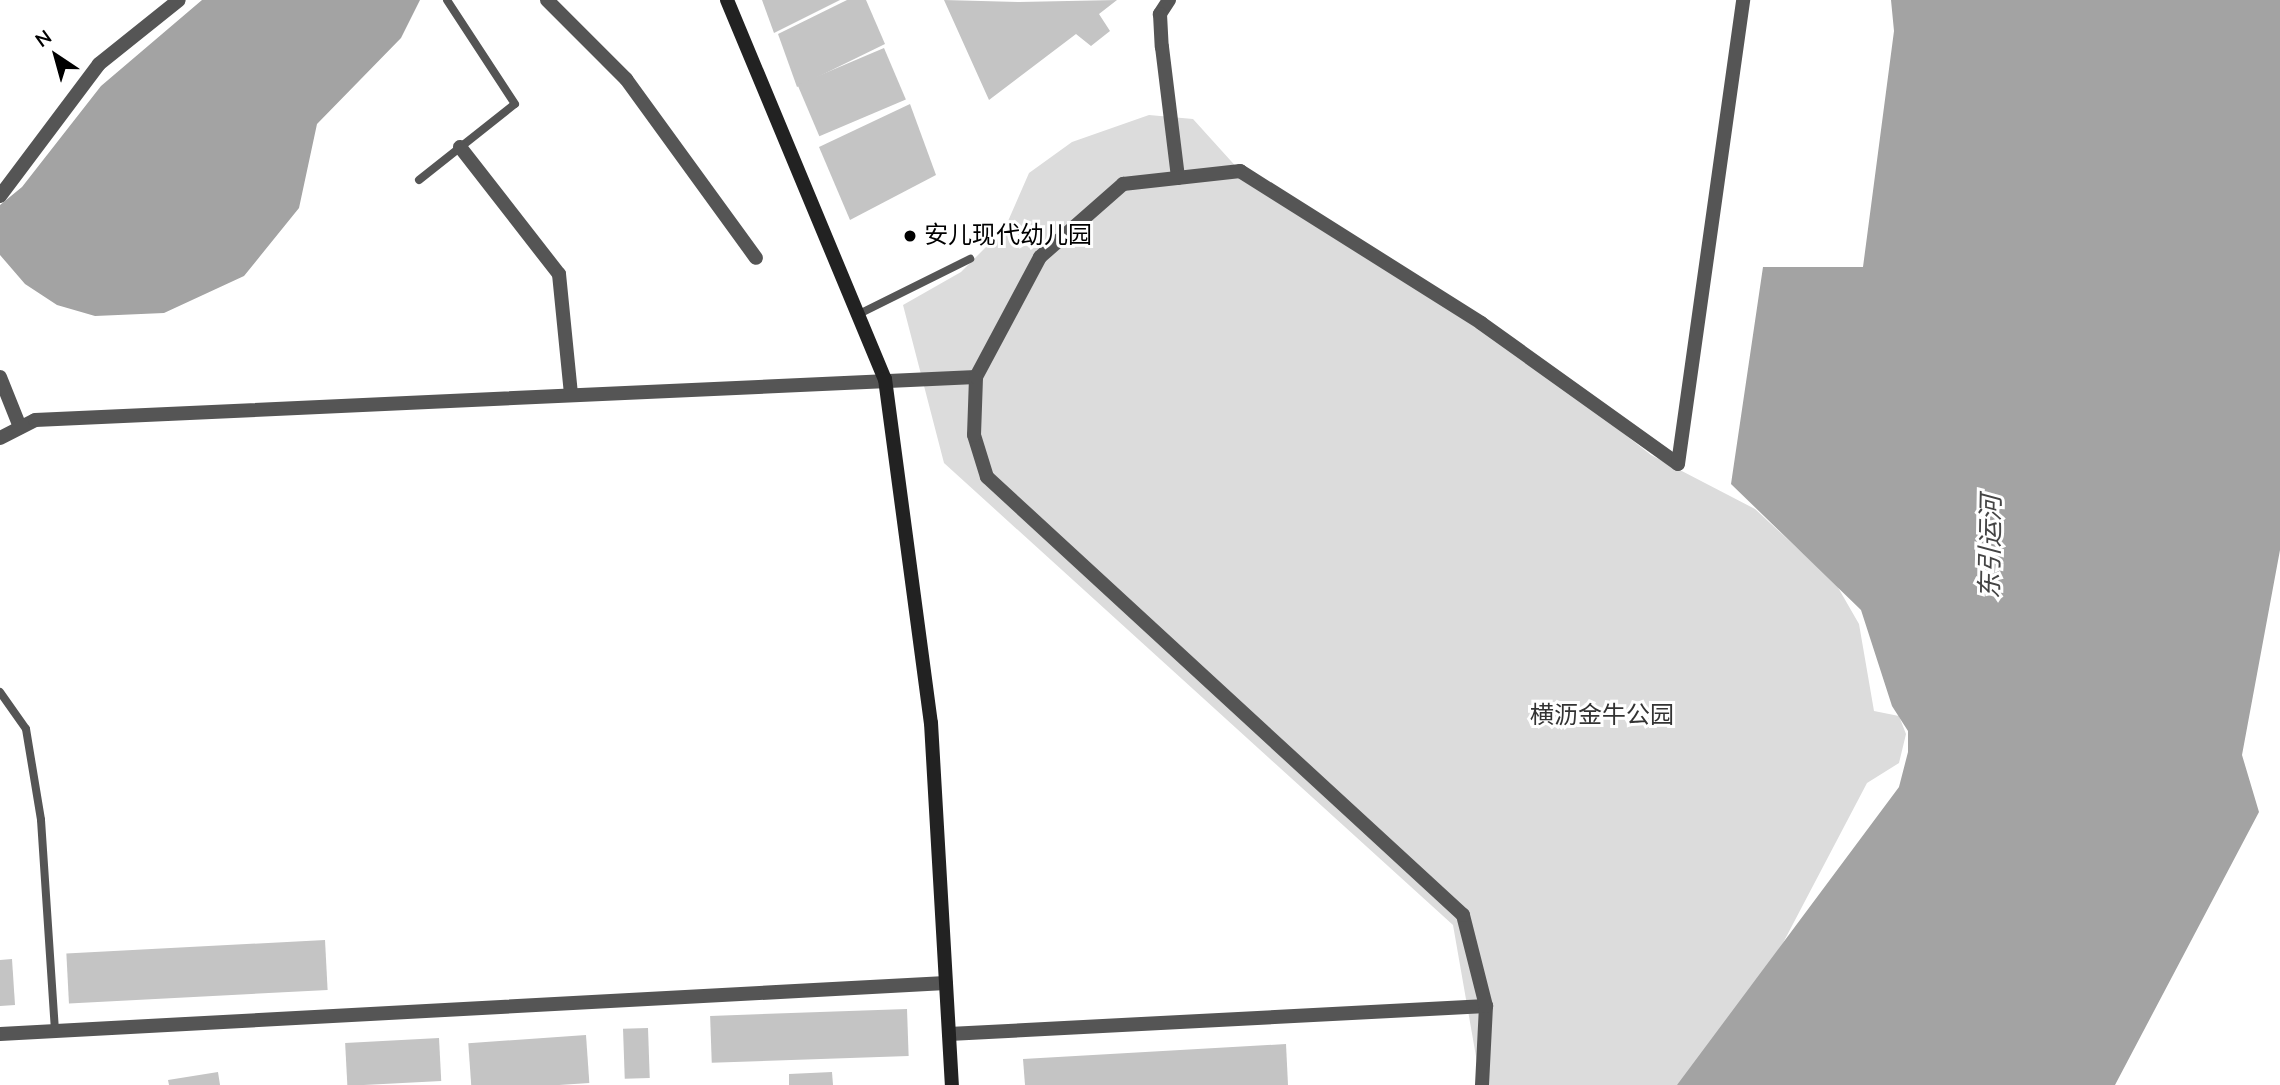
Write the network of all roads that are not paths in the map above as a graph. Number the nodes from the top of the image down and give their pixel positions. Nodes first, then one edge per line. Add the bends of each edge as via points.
1 (179, 0) edge
2 (447, 0) edge
3 (547, 0) edge
4 (727, 0) edge
5 (1169, 0) edge
6 (1743, 0) edge
7 (460, 147) junction
8 (1178, 178) junction
9 (419, 180) dead end
10 (0, 196) edge
11 (756, 258) dead end
12 (970, 259) dead end
13 (861, 313) junction
14 (0, 377) edge
15 (975, 377) junction
16 (885, 379) junction
17 (571, 394) junction
18 (20, 427) junction
19 (0, 438) edge
20 (0, 692) edge
21 (946, 983) junction
22 (1486, 1006) junction
23 (55, 1031) junction
24 (0, 1034) edge
25 (949, 1034) junction
26 (952, 1085) edge
27 (1482, 1085) edge

1 - 10 street via 99,64
2 - 7 lane via 515,104
3 - 11 street via 626,79
4 - 13 street
5 - 8 street via 1160,14
6 - 8 street via 1678,464 1481,323 1240,172
7 - 9 lane
7 - 17 street via 559,274
8 - 15 street via 1123,184 1040,257
12 - 13 lane
13 - 16 street
14 - 18 street
15 - 16 street
15 - 22 street via 974,435 987,477 1463,915
16 - 17 street
16 - 21 street via 931,723
17 - 18 street via 35,420
18 - 19 street
20 - 23 lane via 26,729 41,820
21 - 23 street
21 - 25 street
22 - 25 street
22 - 27 street
23 - 24 street
25 - 26 street

